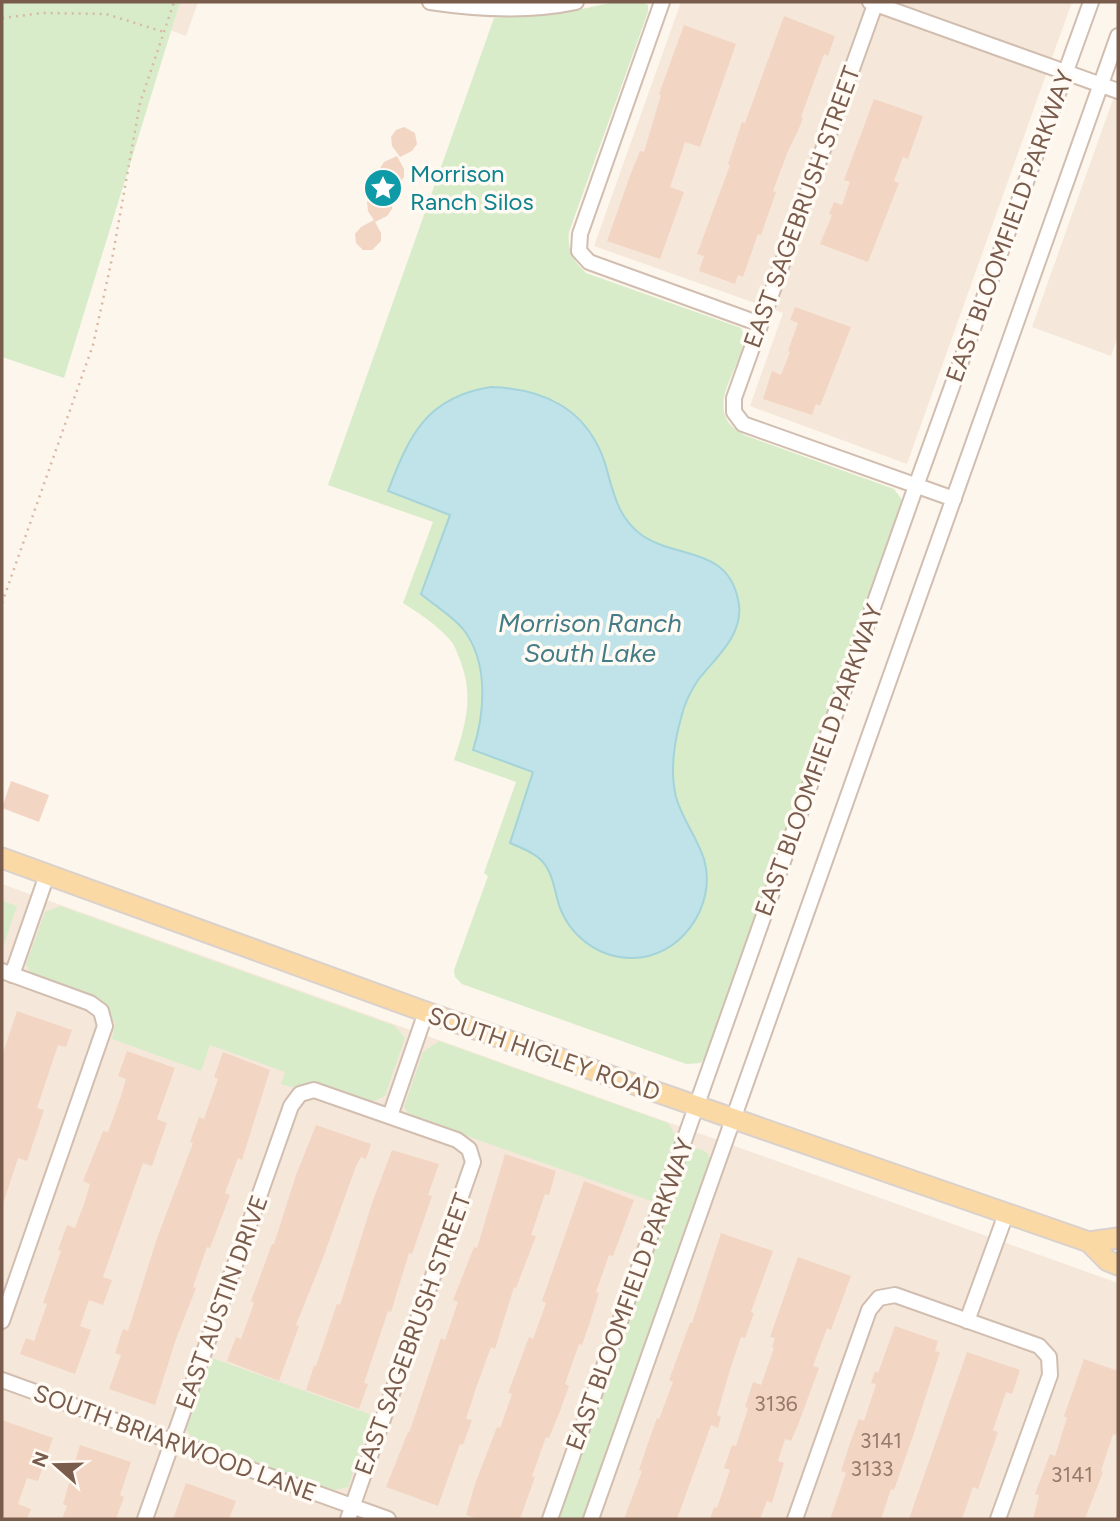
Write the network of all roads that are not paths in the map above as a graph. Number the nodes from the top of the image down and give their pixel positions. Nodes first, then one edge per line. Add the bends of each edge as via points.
1 (430, 2) edge
2 (576, 2) edge
3 (662, 2) edge
4 (874, 2) edge
5 (1091, 2) edge
6 (452, 3) edge
7 (1118, 36) edge
8 (1066, 73) junction
9 (1100, 85) junction
10 (1118, 91) edge
11 (760, 324) junction
12 (916, 486) junction
13 (954, 499) junction
14 (2, 858) edge
15 (47, 875) junction
16 (7, 973) edge
17 (426, 1012) junction
18 (696, 1107) junction
19 (390, 1116) junction
20 (733, 1120) junction
21 (1006, 1214) junction
22 (1118, 1238) edge
23 (1088, 1242) junction
24 (1118, 1265) edge
25 (2, 1321) edge
26 (967, 1321) junction
27 (2, 1380) edge
28 (173, 1441) junction
29 (350, 1513) edge
30 (145, 1519) edge
31 (388, 1519) edge
32 (550, 1519) edge
33 (592, 1519) edge
34 (795, 1519) edge
35 (998, 1519) edge

1 - 6 street
2 - 6 street via 533,7
3 - 11 street via 580,234 579,251 589,262
4 - 8 street
4 - 11 street, EAST SAGEBRUSH STREET
5 - 8 street, EAST BLOOMFIELD PARKWAY
7 - 9 street, EAST BLOOMFIELD PARKWAY
8 - 9 street
8 - 12 street, EAST BLOOMFIELD PARKWAY
9 - 10 street
9 - 13 street, EAST BLOOMFIELD PARKWAY
11 - 12 street, EAST SAGEBRUSH STREET via 734,398 734,412 743,424
12 - 13 street
12 - 18 street, EAST BLOOMFIELD PARKWAY
13 - 20 street, EAST BLOOMFIELD PARKWAY
14 - 15 main road, SOUTH HIGLEY ROAD
15 - 16 street
15 - 17 main road, SOUTH HIGLEY ROAD
16 - 25 street via 90,1003 102,1012 105,1026
17 - 18 main road, SOUTH HIGLEY ROAD
17 - 19 street
18 - 20 main road, SOUTH HIGLEY ROAD
18 - 32 street, EAST BLOOMFIELD PARKWAY
19 - 28 street, EAST AUSTIN DRIVE via 321,1091 300,1094 291,1106
19 - 29 street, EAST SAGEBRUSH STREET via 457,1140 469,1149 472,1170
20 - 21 main road, SOUTH HIGLEY ROAD
20 - 33 street, EAST BLOOMFIELD PARKWAY
21 - 23 main road, SOUTH HIGLEY ROAD
21 - 26 street
22 - 23 main road, SOUTH HIGLEY ROAD
23 - 24 main road, SOUTH HIGLEY ROAD
26 - 34 street via 895,1295 873,1303
26 - 35 street via 1039,1346 1049,1357 1050,1375
27 - 28 street, SOUTH BRIARWOOD LANE
28 - 29 street, SOUTH BRIARWOOD LANE
28 - 30 street, EAST AUSTIN DRIVE
29 - 31 street, SOUTH BRIARWOOD LANE

